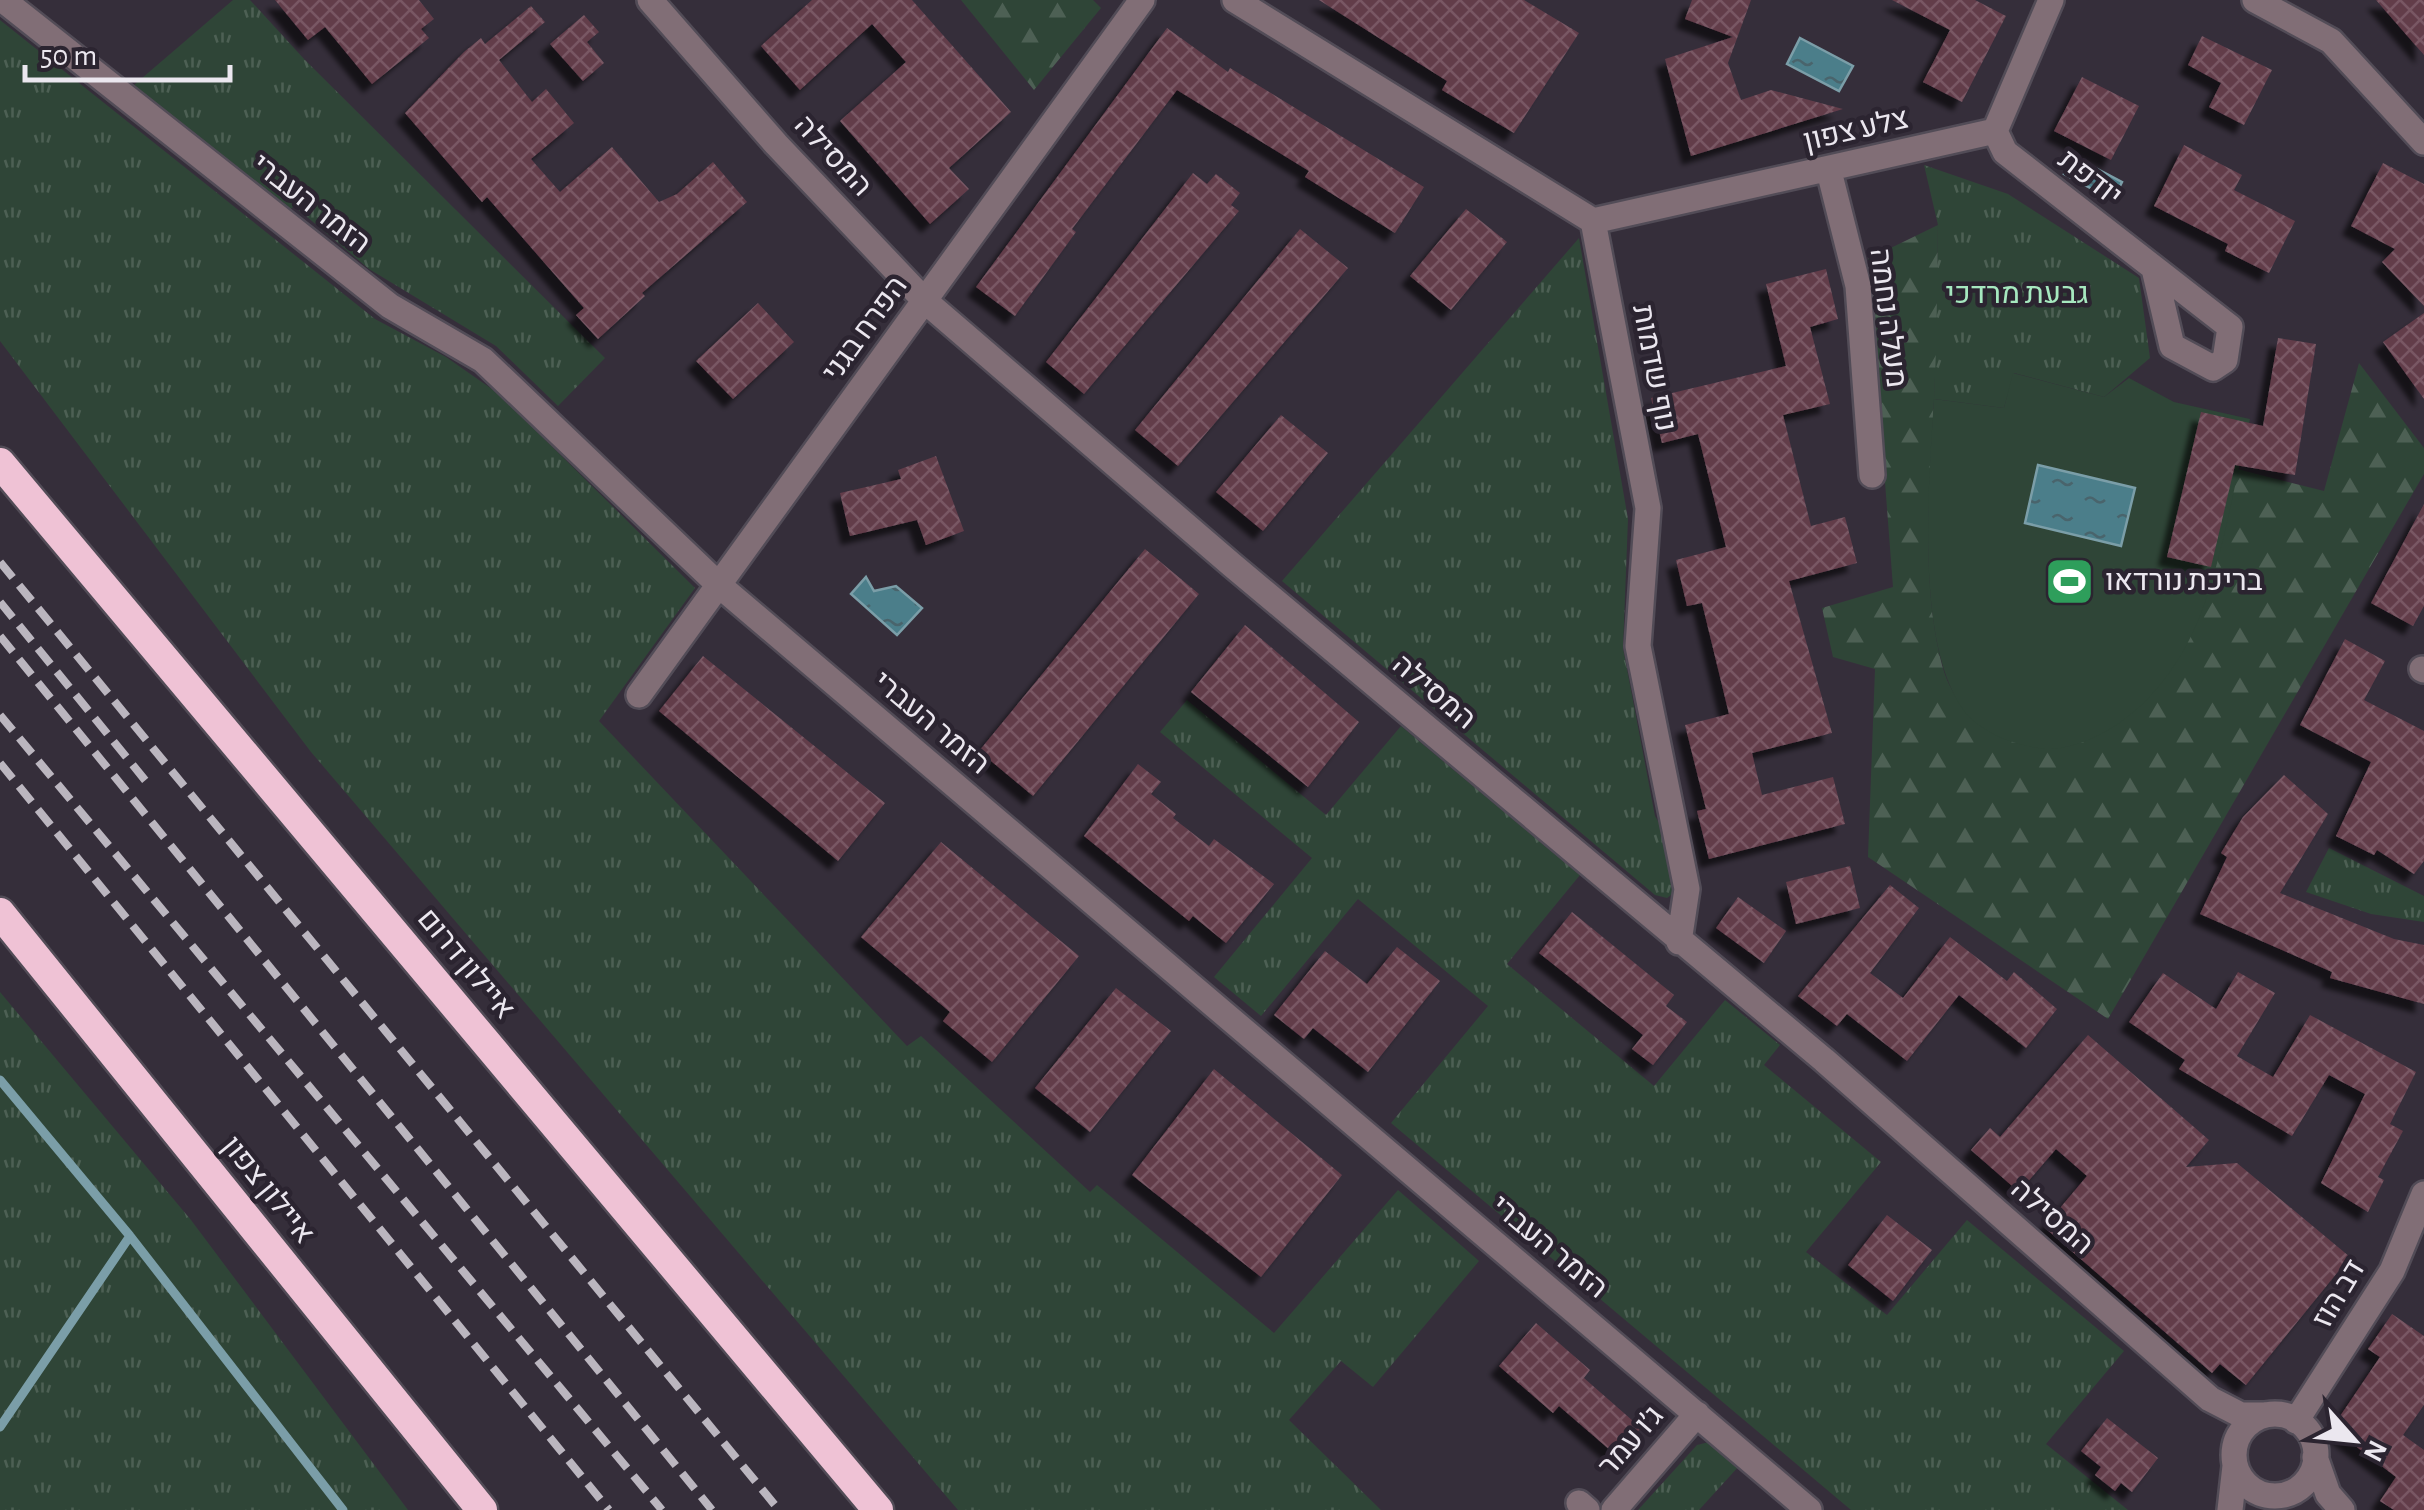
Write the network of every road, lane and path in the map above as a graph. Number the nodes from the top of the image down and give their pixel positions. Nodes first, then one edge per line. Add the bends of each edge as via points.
1 (2, 0) edge
2 (650, 0) edge
3 (1142, 0) edge
4 (1236, 0) edge
5 (2051, 0) edge
6 (2255, 0) edge
7 (1995, 131) junction
8 (2424, 142) edge
9 (1829, 170) junction
10 (1594, 221) junction
11 (2154, 269) dead end
12 (926, 300) junction
13 (0, 464) edge
14 (1872, 476) dead end
15 (720, 586) junction
16 (638, 696) dead end
17 (0, 913) edge
18 (1679, 942) junction
19 (2424, 1194) edge
20 (2210, 1400) junction
21 (1697, 1414) junction
22 (2264, 1416) junction
23 (2296, 1421) junction
24 (2315, 1458) junction
25 (2234, 1459) junction
26 (2282, 1495) junction
27 (482, 1510) edge
28 (878, 1510) edge
29 (1614, 1510) edge
30 (1809, 1510) edge
31 (2230, 1510) edge
32 (2254, 1510) edge
33 (2334, 1510) edge
34 (2342, 1510) edge

1 - 15 street, הזמר העברי via 390,306 483,360
2 - 12 street, המסילה
3 - 12 street, הפרח בגני
4 - 10 street
5 - 7 street
6 - 8 street via 2332,41
7 - 9 street, צלע צפון
7 - 11 street, יודפת via 2004,152
9 - 10 street, צלע צפון
9 - 14 street, מעלה נחמה via 1858,286
10 - 18 street, נוף שדמות via 1648,508 1638,646 1687,889
12 - 15 street, הפרח בגני
12 - 18 street, המסילה
13 - 28 highway, איילון דרום
15 - 16 street, הפרח בגני
15 - 21 street, הזמר העברי
17 - 27 highway, איילון צפון
18 - 20 street, המסילה via 1824,1060
19 - 23 street, דב הוז via 2392,1271
20 - 22 street, המסילה
20 - 25 street, המסילה via 2229,1432
21 - 29 street, ג׳ו עמר
21 - 30 street, הזמר העברי
22 - 23 street
22 - 25 street via 2244,1429
23 - 24 street via 2309,1432
24 - 26 street via 2306,1482
24 - 34 street via 2328,1494
25 - 26 street via 2249,1488
25 - 31 street
26 - 32 street
26 - 33 street

